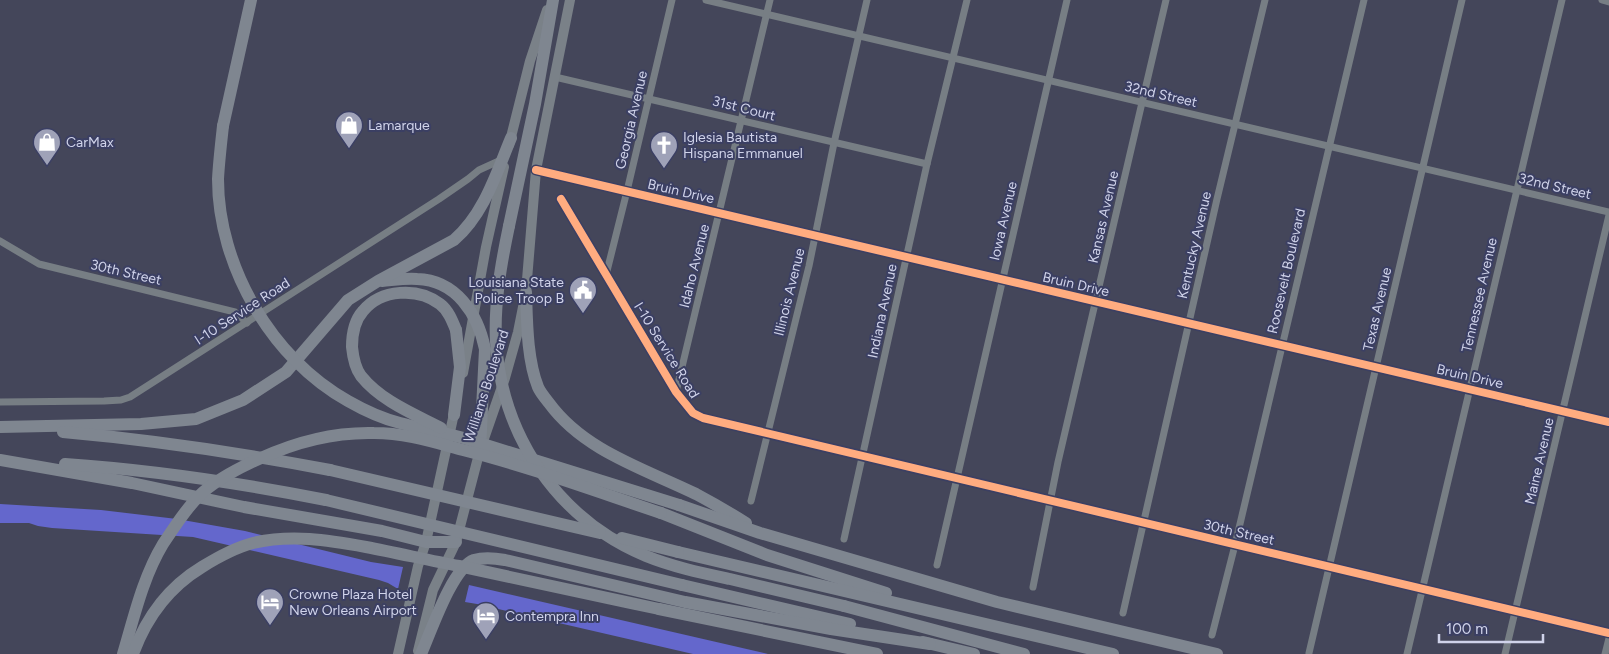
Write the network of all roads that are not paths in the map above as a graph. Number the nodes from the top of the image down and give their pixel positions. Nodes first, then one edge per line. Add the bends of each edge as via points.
1 (251, 0) edge
2 (552, 0) edge
3 (570, 0) edge
4 (672, 0) edge
5 (706, 0) edge
6 (770, 0) edge
7 (867, 0) edge
8 (967, 0) edge
9 (1067, 0) edge
10 (1166, 0) edge
11 (1265, 0) edge
12 (1364, 0) edge
13 (1462, 0) edge
14 (1562, 0) edge
15 (1602, 0) edge
16 (1609, 2) edge
17 (767, 14) junction
18 (859, 36) junction
19 (953, 58) junction
20 (555, 77) junction
21 (1049, 81) junction
22 (649, 98) junction
23 (1143, 102) junction
24 (743, 120) junction
25 (1235, 124) junction
26 (510, 138) junction
27 (834, 143) junction
28 (1329, 146) junction
29 (501, 160) junction
30 (927, 164) junction
31 (1423, 168) junction
32 (536, 170) junction
33 (1517, 190) junction
34 (627, 191) junction
35 (561, 199) dead end
36 (720, 213) junction
37 (1609, 213) edge
38 (816, 235) junction
39 (0, 241) edge
40 (907, 257) junction
41 (606, 275) junction
42 (1002, 280) junction
43 (378, 281) junction
44 (526, 292) junction
45 (1096, 302) junction
46 (474, 314) junction
47 (247, 323) junction
48 (1189, 324) junction
49 (1282, 345) junction
50 (1377, 367) junction
51 (1470, 389) junction
52 (676, 392) junction
53 (0, 402) edge
54 (1563, 411) junction
55 (454, 415) junction
56 (1609, 422) edge
57 (0, 427) edge
58 (767, 434) junction
59 (459, 436) junction
60 (480, 450) junction
61 (863, 456) junction
62 (0, 459) edge
63 (957, 479) junction
64 (1050, 500) junction
65 (751, 501) dead end
66 (1145, 522) junction
67 (382, 531) junction
68 (760, 533) junction
69 (844, 539) dead end
70 (426, 542) junction
71 (456, 542) junction
72 (1235, 544) junction
73 (937, 565) dead end
74 (418, 566) junction
75 (1329, 566) junction
76 (1033, 587) dead end
77 (1423, 589) junction
78 (1516, 610) junction
79 (1124, 614) dead end
80 (969, 620) junction
81 (1609, 633) edge
82 (1212, 635) dead end
83 (1609, 638) edge
84 (930, 644) junction
85 (1309, 653) edge
86 (123, 654) edge
87 (133, 654) edge
88 (398, 654) edge
89 (420, 654) edge
90 (877, 654) edge
91 (974, 654) edge
92 (1024, 654) edge
93 (1113, 654) edge
94 (1217, 654) edge
95 (1407, 654) edge
96 (1505, 654) edge
97 (1605, 654) edge

1 - 59 highway, bridge via 223,126 218,179 228,247 247,293 269,330 293,358 348,401 398,423
2 - 26 main road, Williams Boulevard via 530,61
2 - 92 highway, bridge via 500,275 496,317 497,358 506,402 531,459 576,513 619,543 647,556 679,567 844,606
3 - 20 main road, Williams Boulevard
4 - 22 street, Georgia Avenue
5 - 17 street, 32nd Street
6 - 17 street, Idaho Avenue
7 - 18 street, Illinois Avenue
8 - 19 street, Indiana Avenue
9 - 21 street, Iowa Avenue
10 - 23 street, Kansas Avenue
11 - 25 street, Kentucky Avenue
12 - 28 street, Roosevelt Boulevard
13 - 31 street, Texas Avenue
14 - 33 street, Tennessee Avenue
15 - 16 street
17 - 18 street, 32nd Street
17 - 24 street, Idaho Avenue
18 - 19 street, 32nd Street
18 - 27 street, Illinois Avenue
19 - 21 street, 32nd Street
19 - 30 street, Indiana Avenue
20 - 22 street, 31st Court
20 - 32 main road, Williams Boulevard
21 - 23 street, 32nd Street
21 - 42 street, Iowa Avenue
22 - 24 street, 31st Court
22 - 34 street, Georgia Avenue
23 - 25 street, 32nd Street
23 - 45 street, Kansas Avenue
24 - 27 street, 31st Court
24 - 36 street, Idaho Avenue
25 - 28 street, 32nd Street
25 - 48 street, Kentucky Avenue
26 - 29 highway
26 - 46 main road, Williams Boulevard
27 - 30 street, 31st Court
27 - 38 street, Illinois Avenue
28 - 31 street, 32nd Street
28 - 49 street, Roosevelt Boulevard
29 - 43 highway via 480,208 464,232
29 - 47 street, I-10 Service Road via 479,170 439,200
30 - 40 street, Indiana Avenue
31 - 33 street, 32nd Street
31 - 50 street, Texas Avenue
32 - 34 street, Bruin Drive
32 - 44 main road, Williams Boulevard
33 - 37 street, 32nd Street
33 - 51 street, Tennessee Avenue
34 - 36 street, Bruin Drive
34 - 41 street, Georgia Avenue
35 - 41 street, I-10 Service Road
36 - 38 street, Bruin Drive
36 - 52 street, Idaho Avenue
37 - 54 street, Maine Avenue
38 - 40 street, Bruin Drive
38 - 58 street, Illinois Avenue
39 - 47 street, 30th Street via 39,264 235,312
40 - 42 street, Bruin Drive
40 - 61 street, Indiana Avenue
41 - 52 street, I-10 Service Road
42 - 45 street, Bruin Drive
42 - 63 street, Iowa Avenue
43 - 46 highway via 418,279 433,282 456,292
43 - 57 highway via 348,300 286,372 243,400 204,416 142,424
44 - 60 main road, Williams Boulevard via 510,360
44 - 68 highway via 533,369 538,388 556,414 588,441 696,494
45 - 48 street, Bruin Drive
45 - 64 street, Kansas Avenue
46 - 55 main road, Williams Boulevard
46 - 60 highway via 485,349
47 - 53 street, I-10 Service Road via 121,400
48 - 49 street, Bruin Drive
48 - 66 street, Kentucky Avenue
49 - 50 street, Bruin Drive
49 - 72 street, Roosevelt Boulevard
50 - 51 street, Bruin Drive
50 - 75 street, Texas Avenue
51 - 54 street, Bruin Drive
51 - 77 street, Tennessee Avenue
52 - 58 street, I-10 Service Road via 692,413 702,418
54 - 56 street, Bruin Drive
54 - 78 street, Maine Avenue
55 - 59 highway, bridge via 460,367 456,330 447,312 439,304 416,293 393,294 374,302 364,310 355,325 352,339 352,351 360,375 372,388 403,408
55 - 70 main road, Williams Boulevard
57 - 80 highway, bridge via 158,442 330,470
58 - 61 street, I-10 Service Road
58 - 65 street, Illinois Avenue
59 - 68 highway, bridge
60 - 71 main road, Williams Boulevard
61 - 63 street, 30th Street
61 - 69 street, Indiana Avenue
62 - 67 highway
62 - 84 highway, bridge via 107,467 269,488
63 - 64 street, 30th Street
63 - 73 street, Iowa Avenue
64 - 66 street, 30th Street
64 - 76 street, Kansas Avenue
66 - 72 street, 30th Street
66 - 79 street, Kentucky Avenue
67 - 70 highway
67 - 74 highway via 410,545 416,552
68 - 94 highway via 997,602
70 - 71 highway
70 - 74 main road, Williams Boulevard
71 - 89 main road, Williams Boulevard via 433,590
72 - 75 street, 30th Street
72 - 82 street, Roosevelt Boulevard
74 - 88 main road, Williams Boulevard
75 - 77 street, 30th Street
75 - 85 street, Texas Avenue
77 - 78 street, 30th Street
77 - 95 street, Tennessee Avenue
78 - 81 street, 30th Street
78 - 96 street, Maine Avenue
80 - 86 highway, bridge via 768,555 517,464 409,436 373,432 307,440 250,463 207,488 184,514 163,546 145,583
80 - 93 highway
83 - 97 street
84 - 89 highway via 685,602 488,558 472,561 453,580
84 - 91 highway
87 - 90 highway, bridge via 162,600 192,573 242,546 287,538 319,539 391,552

